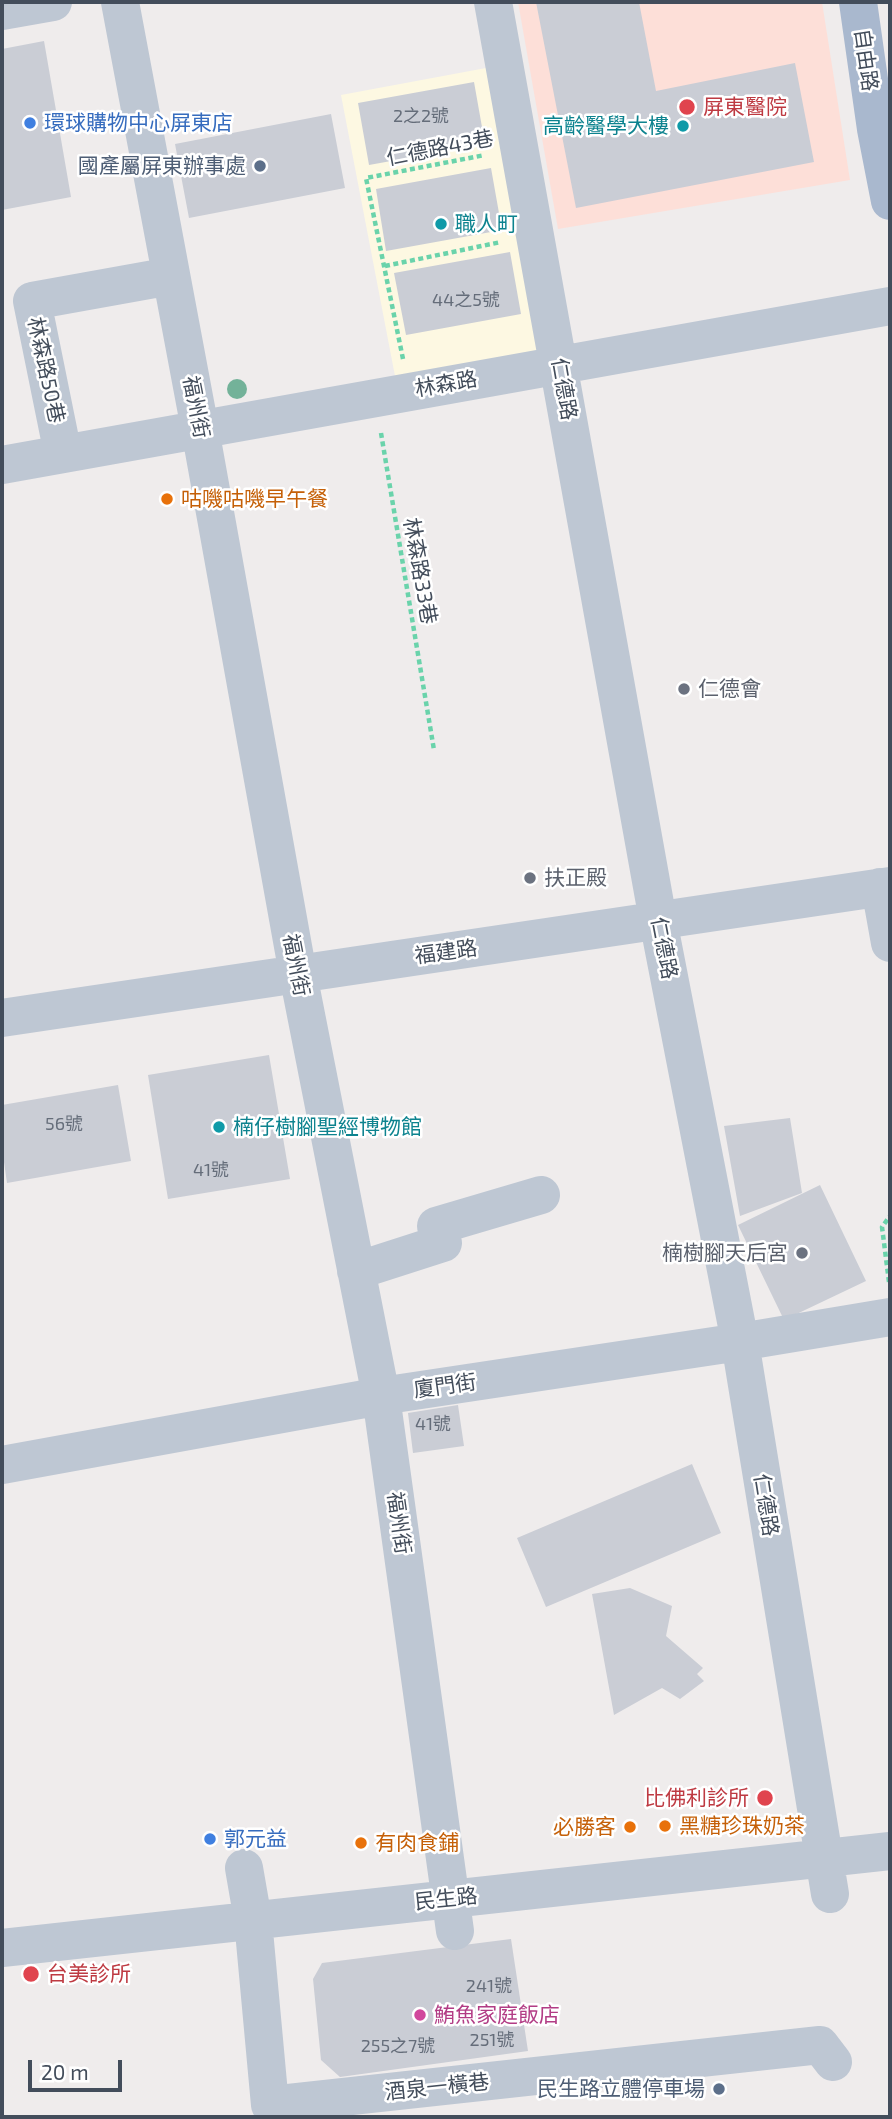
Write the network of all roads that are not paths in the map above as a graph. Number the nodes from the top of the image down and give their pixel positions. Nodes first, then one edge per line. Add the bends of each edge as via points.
1 (53, 2) edge
2 (120, 2) edge
3 (493, 2) edge
4 (858, 2) edge
5 (2, 11) edge
6 (890, 201) edge
7 (171, 276) junction
8 (890, 306) edge
9 (560, 363) junction
10 (200, 429) junction
11 (63, 454) junction
12 (2, 465) edge
13 (885, 886) edge
14 (658, 920) junction
15 (890, 943) edge
16 (298, 974) junction
17 (2, 1018) edge
18 (541, 1195) dead end
19 (356, 1271) junction
20 (890, 1317) edge
21 (740, 1342) junction
22 (381, 1396) junction
23 (2, 1465) edge
24 (890, 1851) edge
25 (244, 1868) dead end
26 (826, 1877) junction
27 (453, 1915) junction
28 (253, 1920) junction
29 (2, 1948) edge
30 (833, 2062) dead end

1 - 5 street
2 - 7 street, 福州街
3 - 9 street, 仁德路
4 - 6 main road, 自由路
7 - 10 street, 福州街
7 - 11 street, 林森路50巷 via 32,301
8 - 9 street, 林森路
9 - 10 street, 林森路
9 - 14 street, 仁德路
10 - 11 street, 林森路
10 - 16 street, 福州街
11 - 12 street, 林森路
13 - 14 street, 福建路
13 - 15 street
14 - 16 street, 福建路
14 - 21 street, 仁德路
16 - 17 street, 福建路
16 - 19 street, 福州街
18 - 19 street via 436,1226 443,1243
19 - 22 street, 福州街
20 - 21 street, 廈門街
21 - 22 street, 廈門街
21 - 26 street, 仁德路
22 - 23 street, 廈門街
22 - 27 street, 福州街
24 - 26 street, 民生路
25 - 28 street, 酒泉一橫巷
26 - 27 street, 民生路
27 - 28 street, 民生路
28 - 29 street, 民生路
28 - 30 street, 酒泉一橫巷 via 270,2105 820,2045

